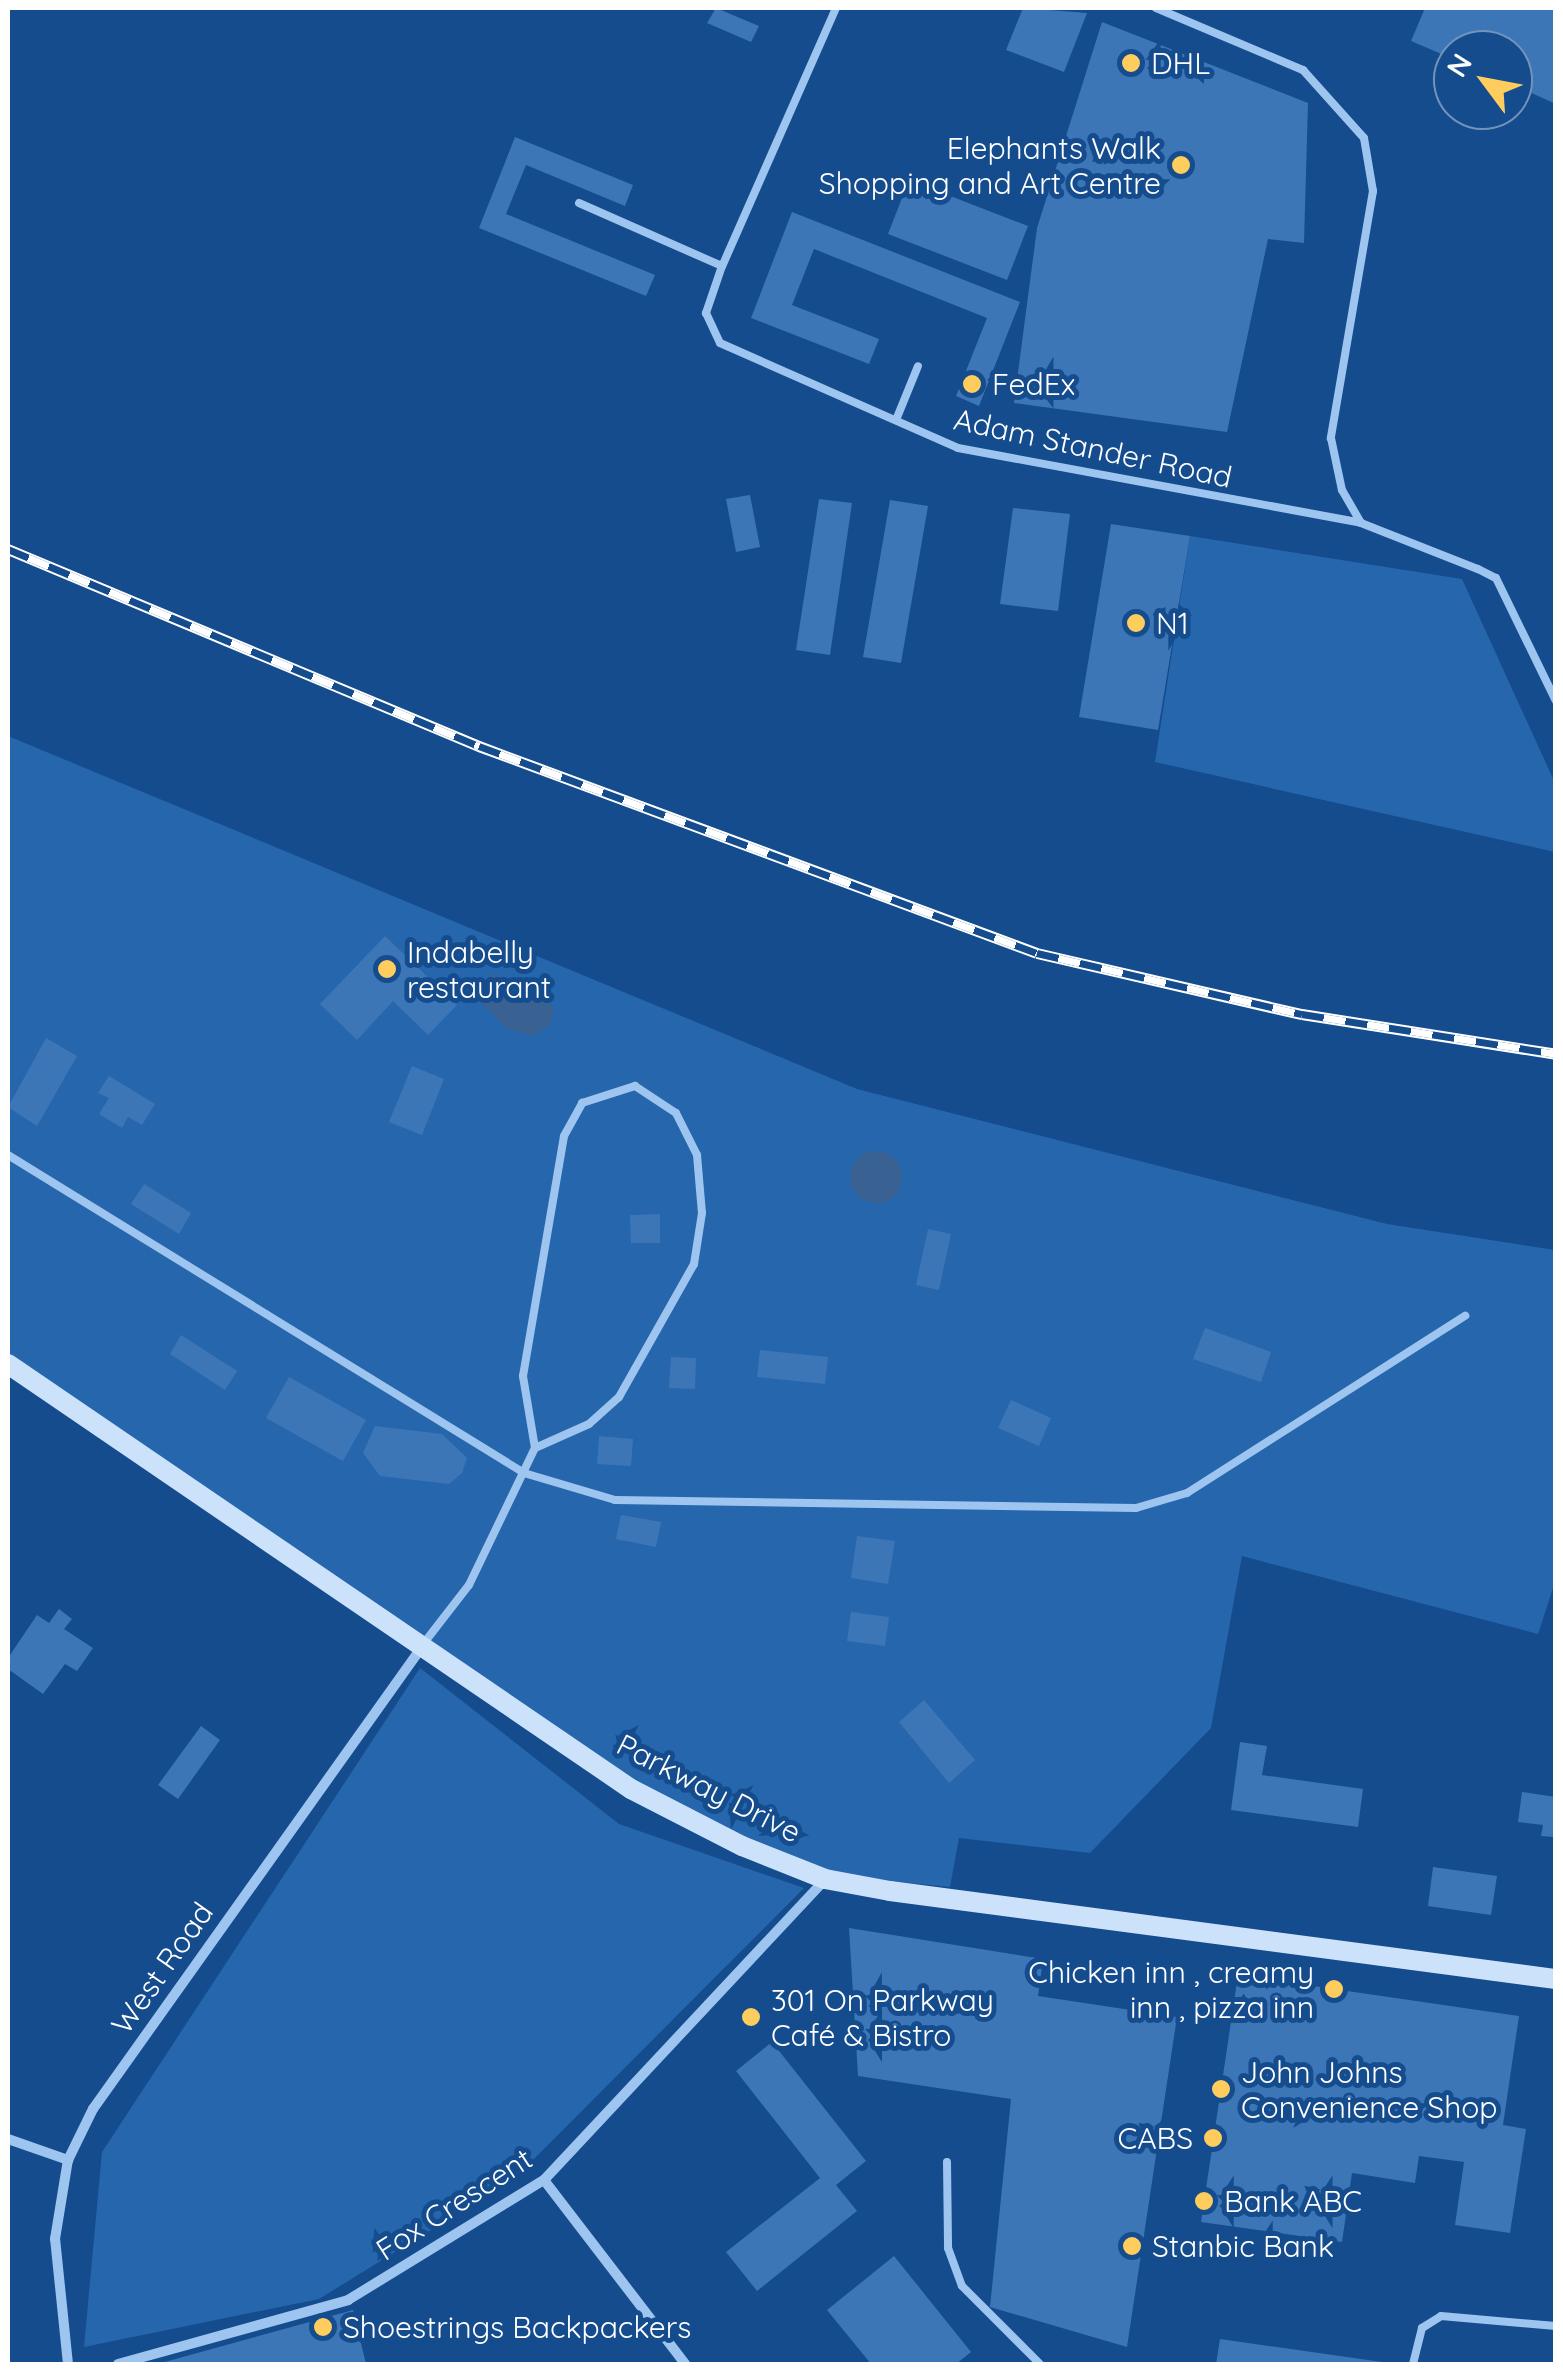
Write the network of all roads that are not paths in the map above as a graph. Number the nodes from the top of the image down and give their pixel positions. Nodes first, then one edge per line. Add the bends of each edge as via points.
1 (836, 8) edge
2 (1156, 8) edge
3 (579, 203) dead end
4 (722, 266) junction
5 (918, 366) dead end
6 (896, 420) junction
7 (1361, 524) junction
8 (1556, 701) edge
9 (8, 1155) edge
10 (1465, 1316) dead end
11 (8, 1364) edge
12 (535, 1448) junction
13 (524, 1472) junction
14 (424, 1643) junction
15 (826, 1879) junction
16 (1556, 1980) edge
17 (8, 2138) edge
18 (68, 2160) junction
19 (947, 2162) dead end
20 (544, 2180) junction
21 (1556, 2326) edge
22 (68, 2364) edge
23 (118, 2364) edge
24 (685, 2364) edge
25 (1040, 2364) edge
26 (1413, 2364) edge

1 - 4 lane, Adam Stander Road
2 - 7 lane via 1303,70 1364,138 1373,191 1331,438 1342,490
3 - 4 lane
4 - 6 lane, Adam Stander Road via 706,312 720,343
5 - 6 lane
6 - 7 lane, Adam Stander Road via 958,448
7 - 8 lane, Adam Stander Road via 1496,578
9 - 13 lane
10 - 13 lane via 1188,1492 1136,1508 615,1500
11 - 14 street, Parkway Drive
12 - 12 lane via 589,1424 619,1398 694,1264 702,1213 697,1154 676,1113 634,1086 582,1103 564,1136 523,1376
12 - 13 lane
13 - 14 lane via 469,1585
14 - 15 street, Parkway Drive via 631,1788
14 - 18 street, West Road via 93,2110
15 - 16 street, Parkway Drive
15 - 20 street, Fox Crescent
17 - 18 street
18 - 22 street, West Road via 56,2239
19 - 25 lane via 948,2248 962,2286
20 - 23 street, Fox Crescent via 348,2300
20 - 24 street
21 - 26 lane via 1441,2316 1422,2328

